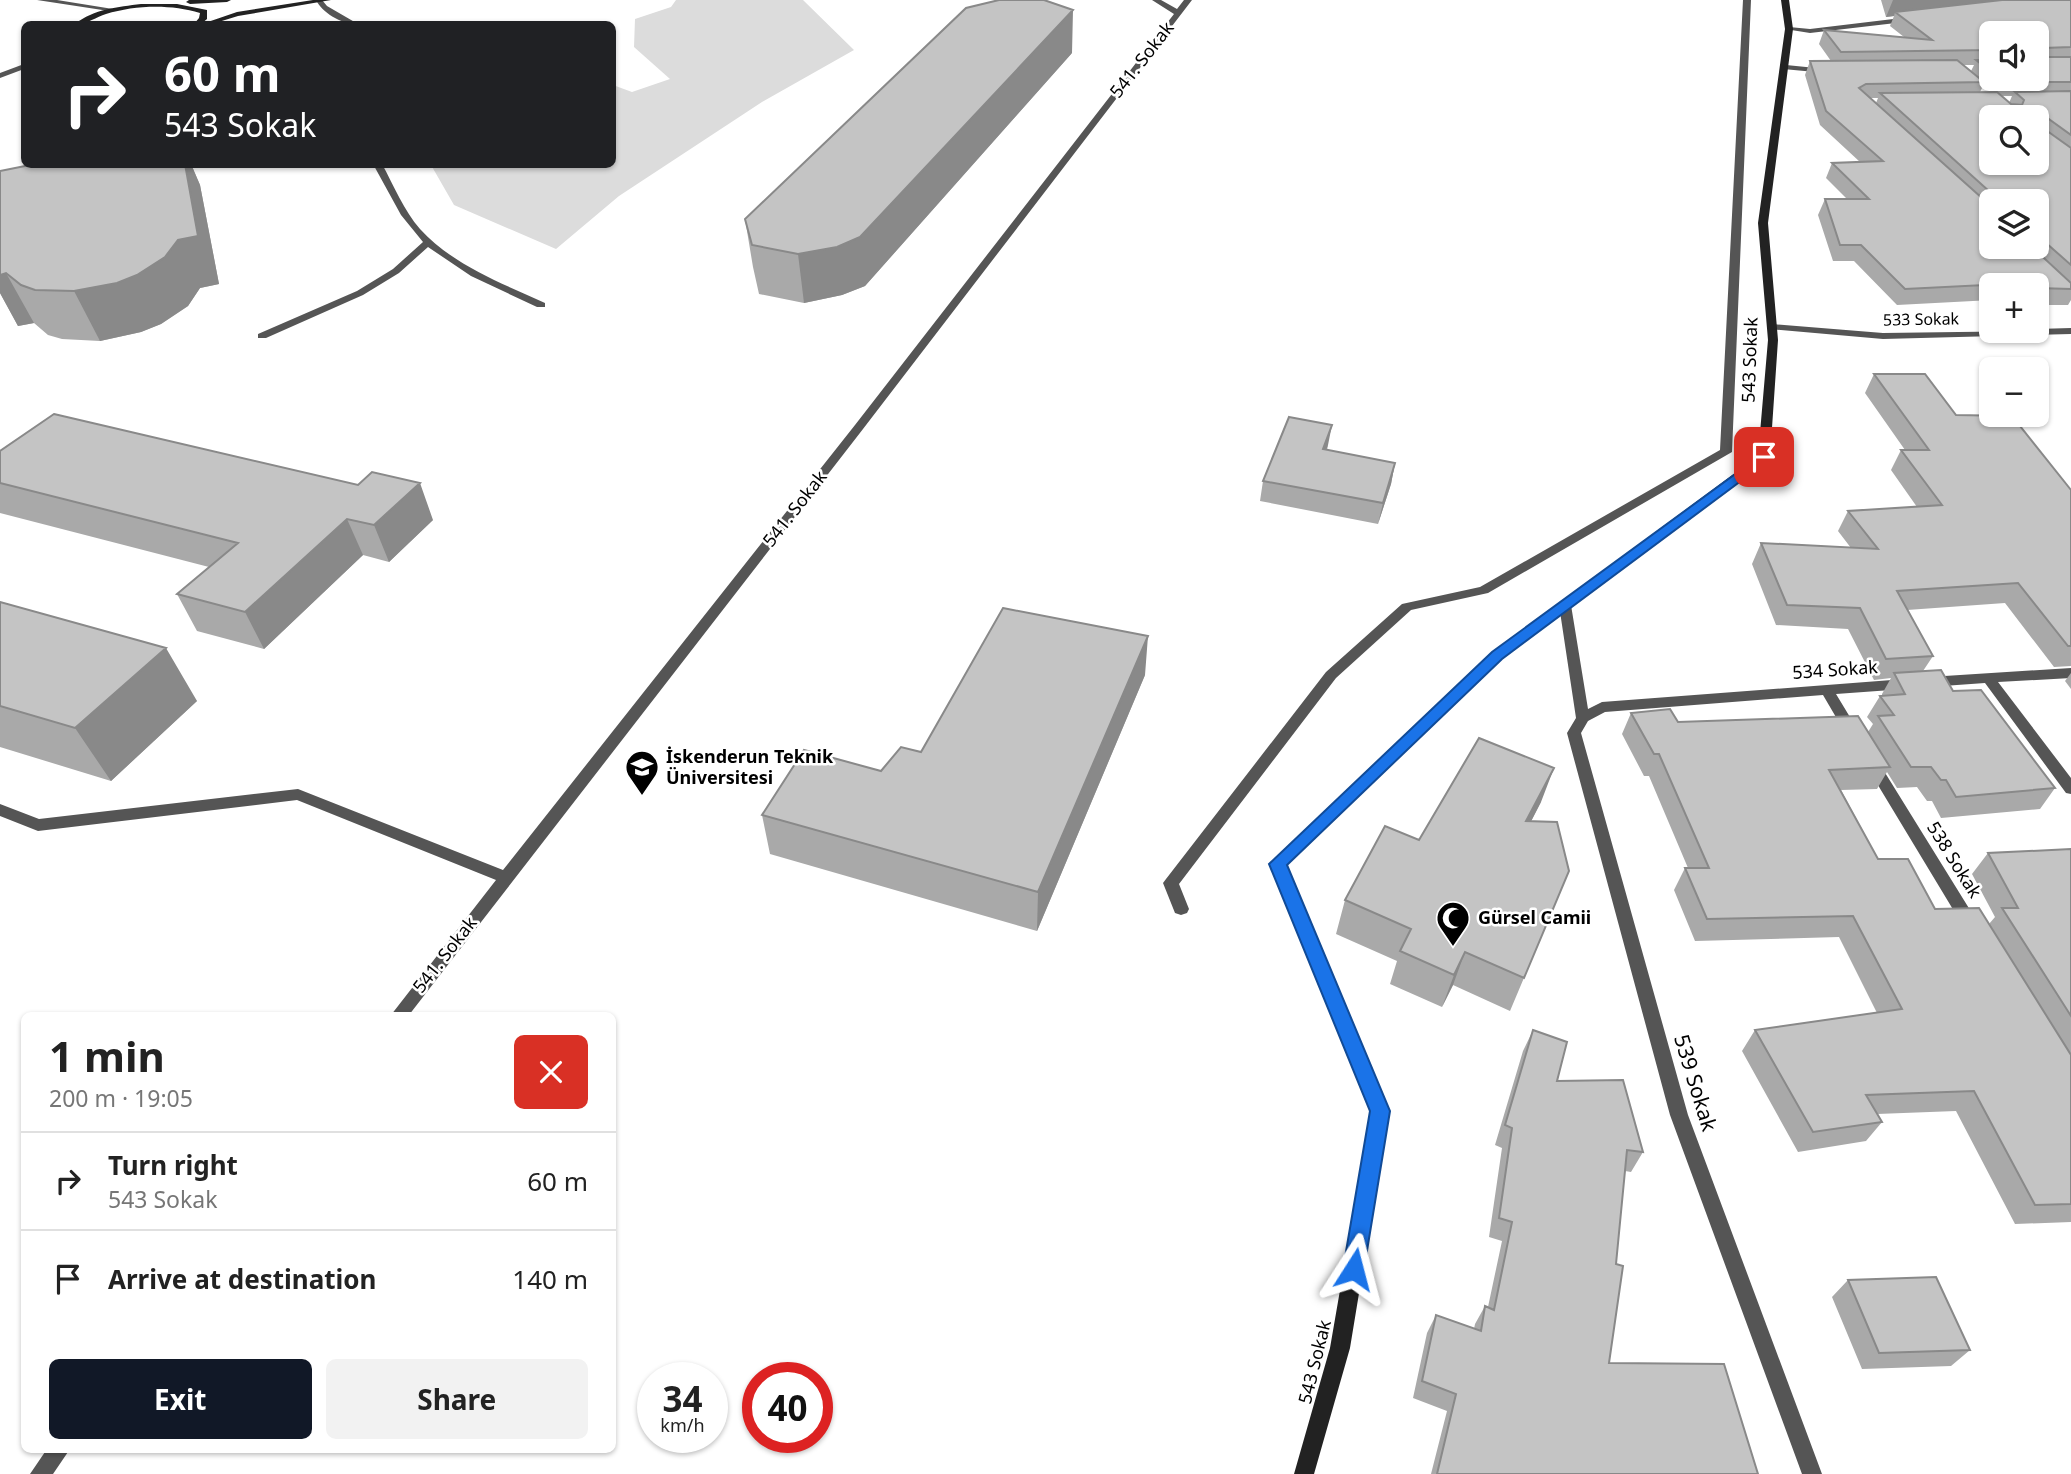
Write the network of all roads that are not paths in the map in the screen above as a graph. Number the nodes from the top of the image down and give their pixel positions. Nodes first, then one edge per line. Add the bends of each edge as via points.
1 (41, 0) edge
2 (77, 0) edge
3 (228, 0) edge
4 (1156, 0) edge
5 (1188, 0) edge
6 (1747, 0) edge
7 (1785, 0) edge
8 (323, 1) edge
9 (185, 2) junction
10 (64, 3) junction
11 (109, 9) junction
12 (1178, 13) junction
13 (1920, 18) edge
14 (85, 21) edge
15 (201, 21) edge
16 (215, 21) edge
17 (348, 21) edge
18 (1790, 29) junction
19 (21, 67) edge
20 (1786, 67) junction
21 (1838, 71) edge
22 (0, 76) edge
23 (379, 168) edge
24 (428, 242) junction
25 (541, 305) dead end
26 (1772, 327) junction
27 (2071, 331) edge
28 (262, 336) dead end
29 (1565, 605) junction
30 (2071, 673) edge
31 (1988, 678) junction
32 (1826, 689) junction
33 (1583, 718) junction
34 (2071, 789) edge
35 (0, 810) edge
36 (506, 878) junction
37 (1181, 909) dead end
38 (1977, 935) edge
39 (401, 1012) edge
40 (57, 1453) edge
41 (40, 1474) edge
42 (1304, 1474) edge
43 (1812, 1474) edge

1 - 10 street
2 - 10 street
3 - 9 street
4 - 12 street
5 - 12 street, 541. Sokak
6 - 37 street via 1726,452 1483,590 1407,607 1331,675 1171,883
7 - 18 street, 543 Sokak
8 - 16 street
8 - 17 street via 324,8
9 - 11 street
9 - 15 street via 204,12
10 - 11 street
11 - 14 street
12 - 36 street, 541. Sokak
13 - 18 street via 1810,31
18 - 20 street, 543 Sokak
19 - 22 street
20 - 21 street
20 - 26 street, 543 Sokak via 1763,223
23 - 24 street
24 - 25 street via 463,267
24 - 28 street via 396,271 360,293
26 - 27 street, 533 Sokak via 1883,336
26 - 29 street, 543 Sokak via 1764,457
29 - 33 street, 539 Sokak
29 - 42 street, 543 Sokak via 1497,656 1277,864 1380,1111 1340,1348
30 - 31 street, 534 Sokak
31 - 32 street, 534 Sokak
31 - 34 street
32 - 33 street, 534 Sokak via 1602,707
32 - 38 street, 538 Sokak
33 - 43 street, 539 Sokak via 1574,733 1679,1115
35 - 36 street via 37,825 298,794
36 - 39 street, 541. Sokak
40 - 41 street

